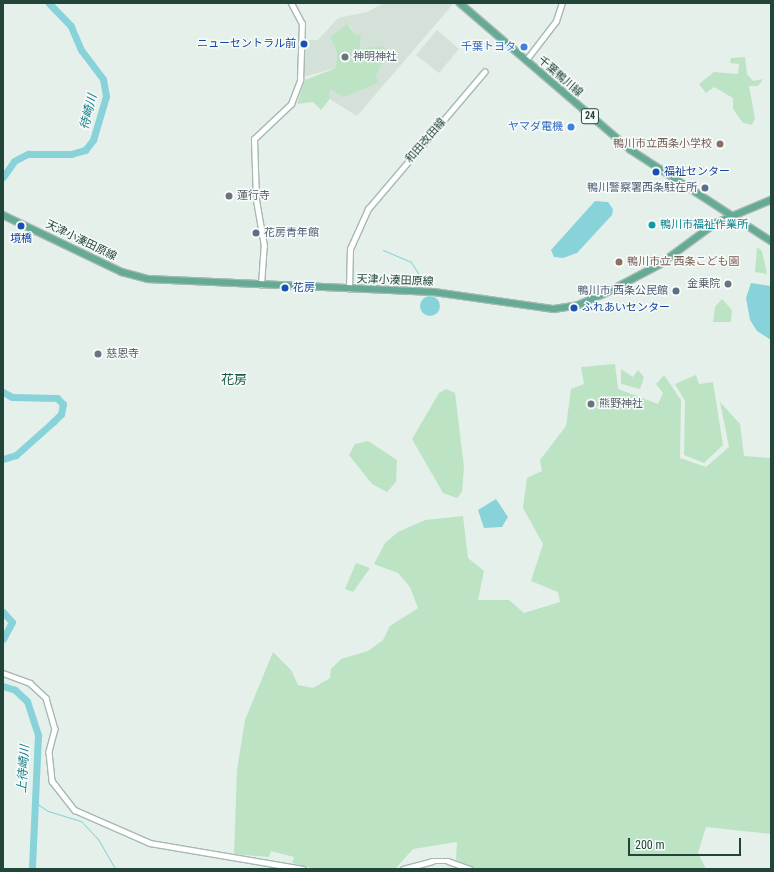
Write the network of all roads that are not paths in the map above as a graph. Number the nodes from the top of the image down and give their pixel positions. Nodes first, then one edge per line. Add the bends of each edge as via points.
1 (291, 3) edge
2 (460, 3) edge
3 (562, 3) edge
4 (526, 60) junction
5 (484, 72) dead end
6 (771, 200) edge
7 (3, 215) edge
8 (731, 215) junction
9 (771, 241) edge
10 (261, 285) junction
11 (349, 289) junction
12 (3, 673) edge
13 (303, 869) edge
14 (403, 869) edge
15 (470, 869) edge

1 - 10 street via 302,24 300,80 289,106 254,139 256,200 264,246
2 - 4 main road, 千葉鴨川線 / 24
3 - 4 street via 550,30
4 - 8 main road, 千葉鴨川線 / 24 via 631,150
5 - 11 street, 和田改田線 via 368,209 350,249
6 - 8 main road, 天津小湊田原線
7 - 10 main road, 天津小湊田原線 via 139,277
8 - 9 main road, 千葉鴨川線 / 24
8 - 11 main road, 天津小湊田原線 via 705,230 653,268 569,307 547,309 439,293
10 - 11 main road, 天津小湊田原線
12 - 13 street via 30,683 46,698 55,728 48,761 58,793 88,817 123,834 167,847 198,853 263,859
14 - 15 street via 432,861 448,861

